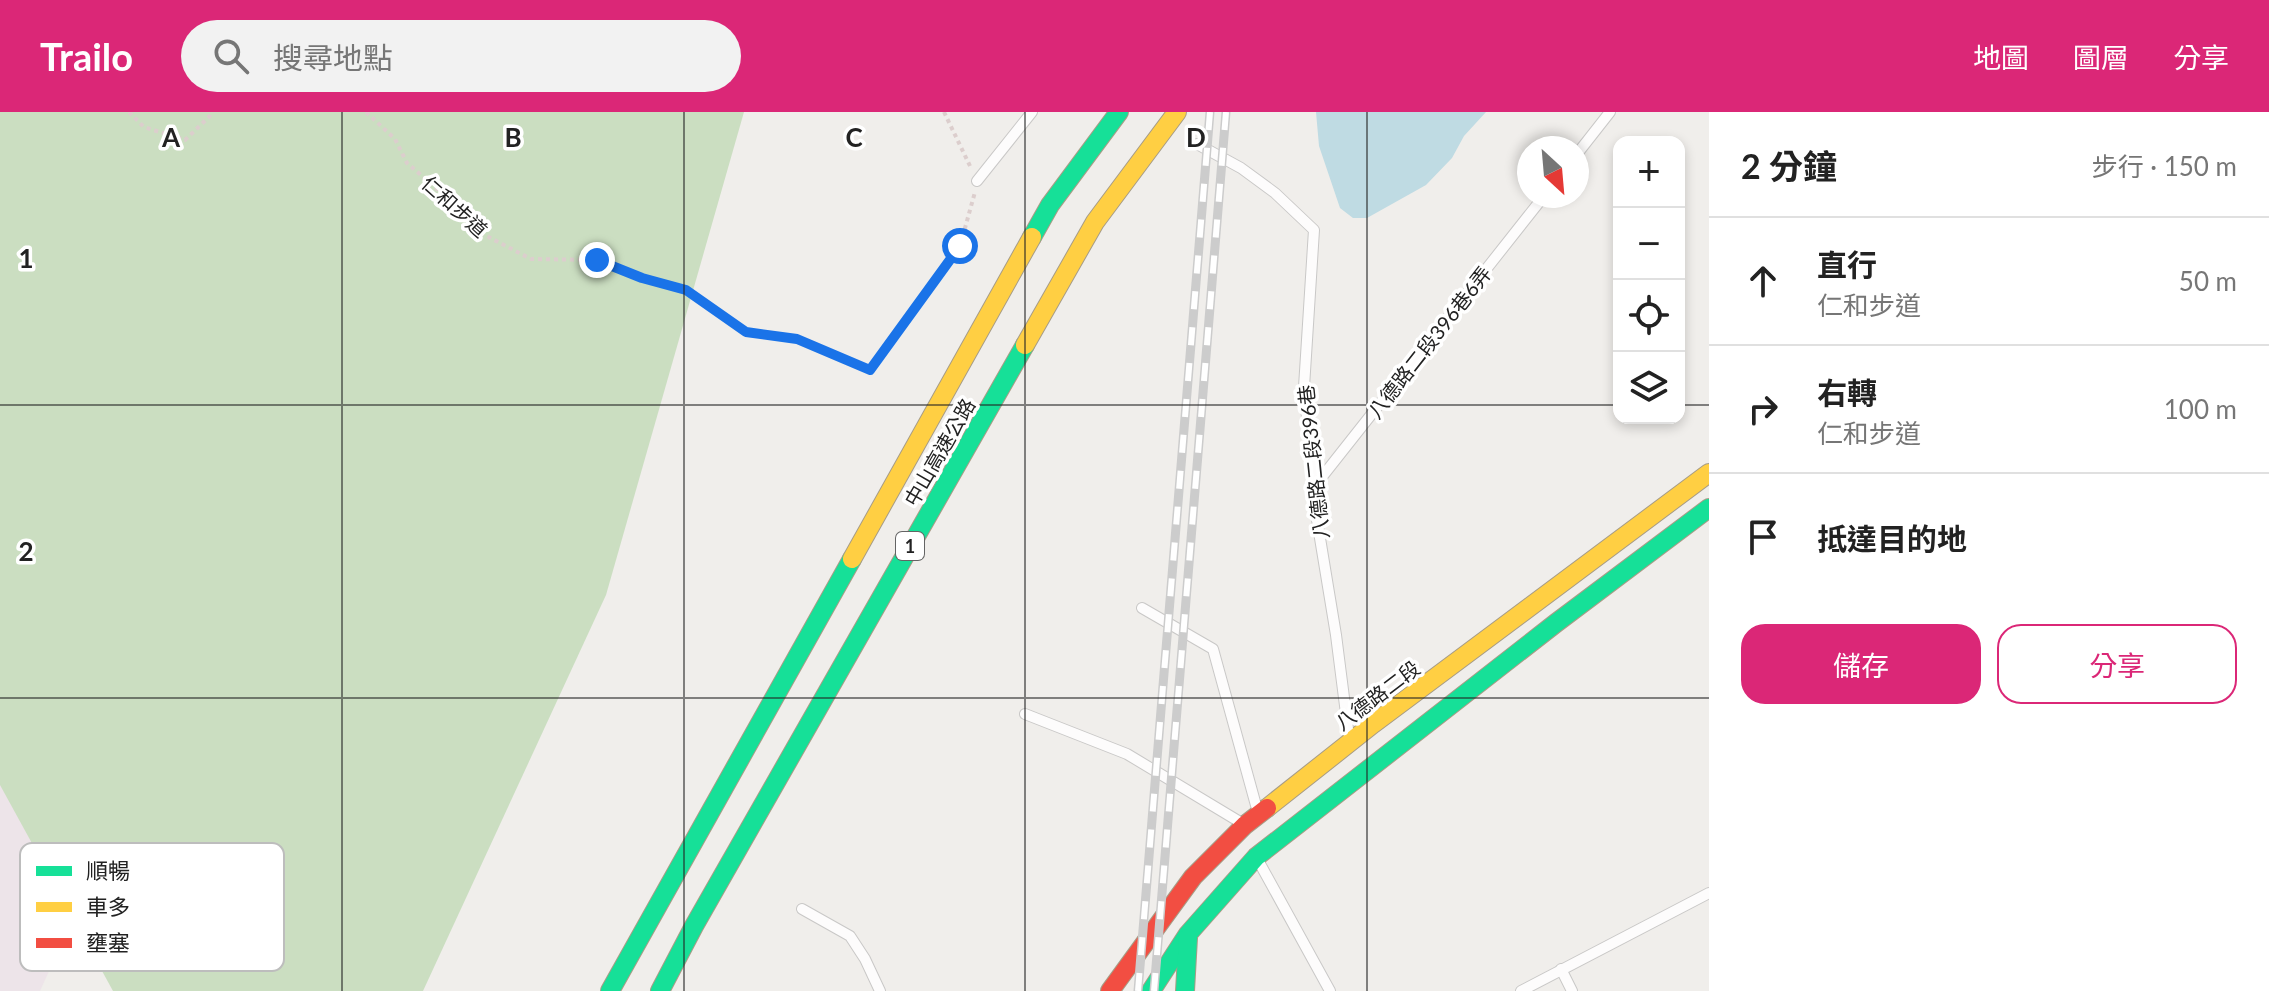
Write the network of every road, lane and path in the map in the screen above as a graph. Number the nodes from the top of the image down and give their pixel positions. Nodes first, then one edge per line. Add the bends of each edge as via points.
1 (129, 112) edge
2 (211, 112) edge
3 (366, 112) edge
4 (944, 112) edge
5 (1032, 112) edge
6 (1119, 112) edge
7 (1177, 112) edge
8 (1610, 112) edge
9 (1589, 139) edge
10 (1197, 144) dead end
11 (977, 181) junction
12 (1535, 208) edge
13 (1709, 473) edge
14 (1314, 487) junction
15 (1709, 508) edge
16 (1142, 608) dead end
17 (1025, 714) dead end
18 (1350, 743) junction
19 (1252, 820) junction
20 (1256, 857) junction
21 (1709, 893) edge
22 (802, 909) dead end
23 (1188, 934) junction
24 (1561, 969) junction
25 (1191, 984) edge
26 (610, 991) edge
27 (660, 991) edge
28 (880, 991) edge
29 (1110, 991) edge
30 (1151, 991) edge
31 (1330, 991) edge
32 (1521, 991) edge
33 (1572, 991) edge

1 - 2 path via 144,127 185,140
3 - 11 path, 仁和步道 via 395,139 407,163 477,231 531,259 597,260 686,290 746,332 797,339 870,370 960,246
4 - 11 path
5 - 11 lane
6 - 26 main road, 中山高速公路 / 1 via 1050,205
7 - 27 main road, 中山高速公路 / 1 via 1095,222
8 - 9 lane
10 - 14 lane, 八德路二段396巷 via 1241,168 1314,230 1304,387
12 - 14 lane, 八德路二段396巷6弄
13 - 18 main road, 八德路二段
14 - 18 lane, 八德路二段396巷
15 - 20 main road
16 - 19 lane via 1213,649
17 - 19 lane via 1127,754
18 - 19 main road, 八德路二段
19 - 29 main road, 八德路二段 via 1193,877
20 - 23 main road
20 - 31 lane
21 - 24 lane
22 - 28 lane via 850,936
23 - 25 main road
23 - 30 main road
24 - 32 lane
24 - 33 lane

